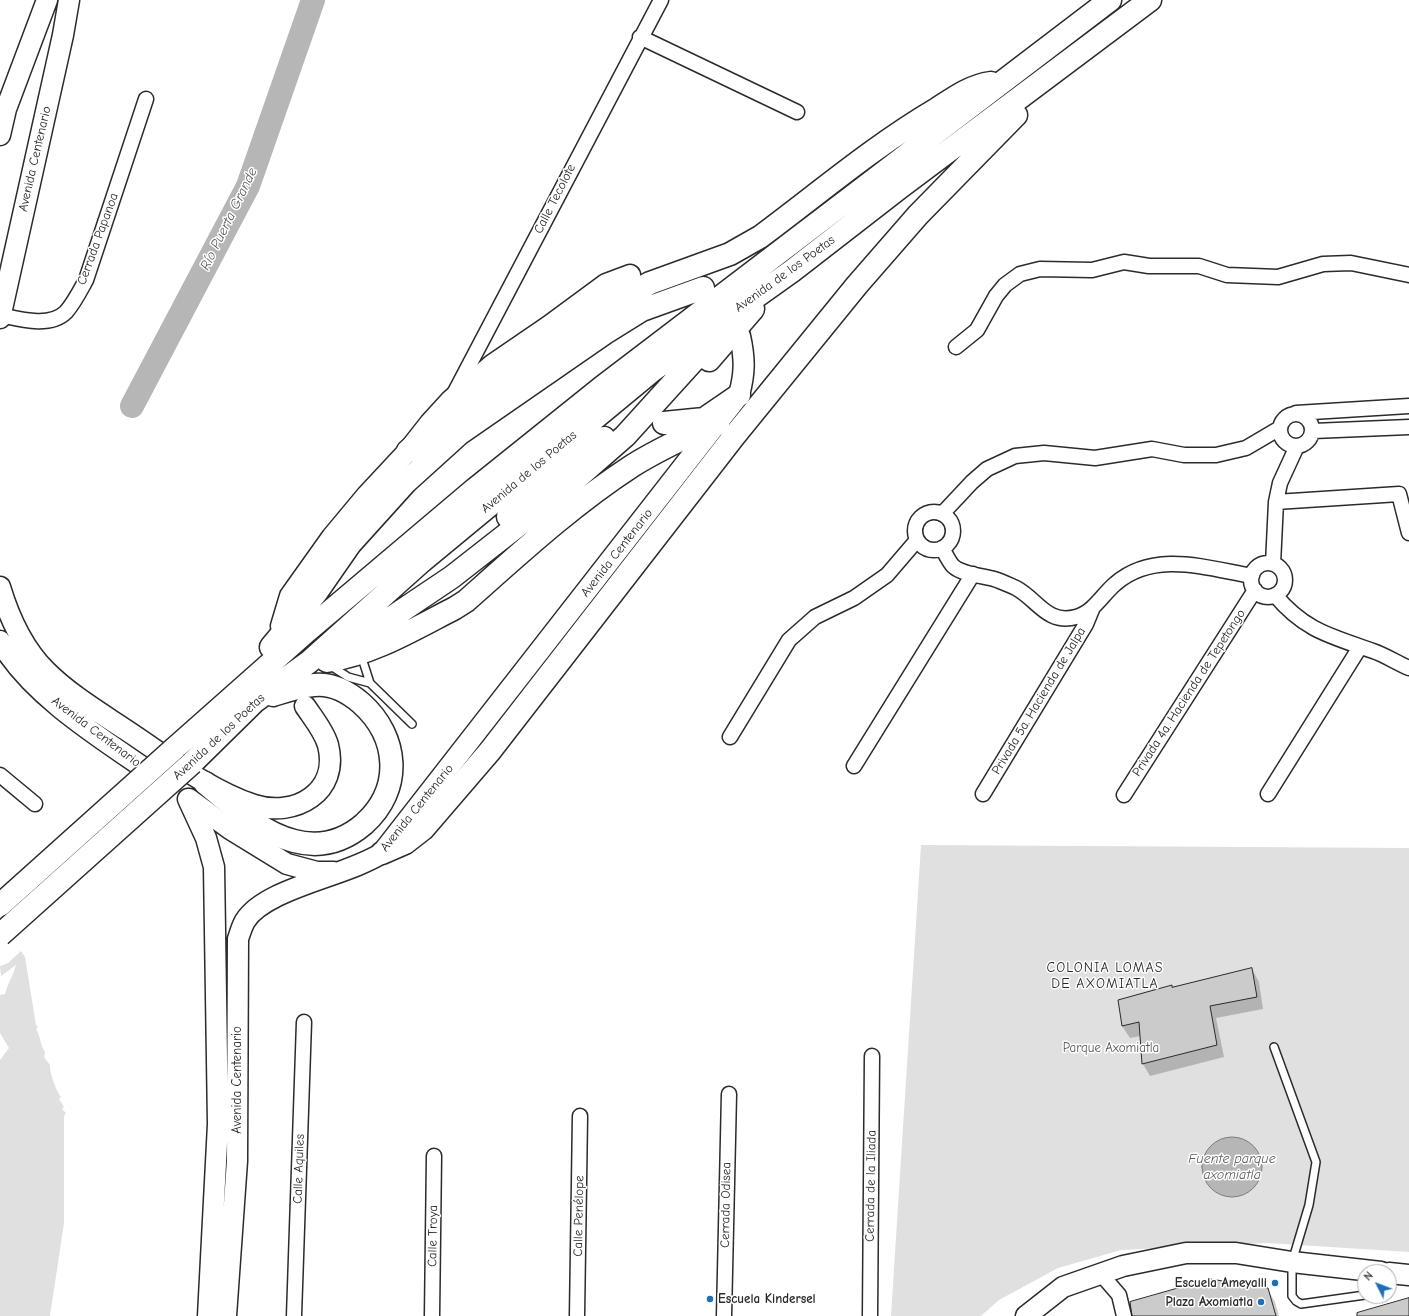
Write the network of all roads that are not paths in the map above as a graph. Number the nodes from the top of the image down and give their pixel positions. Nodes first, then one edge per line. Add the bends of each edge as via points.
1 (47, 0) edge
2 (69, 0) edge
3 (661, 0) edge
4 (1110, 0) edge
5 (1150, 0) edge
6 (640, 37) junction
7 (1088, 46) junction
8 (1002, 82) junction
9 (146, 99) dead end
10 (3, 108) edge
11 (797, 112) dead end
12 (0, 135) edge
13 (792, 272) junction
14 (630, 275) dead end
15 (1409, 275) edge
16 (698, 286) dead end
17 (758, 303) junction
18 (0, 316) edge
19 (740, 336) dead end
20 (956, 348) dead end
21 (739, 395) junction
22 (451, 400) junction
23 (1409, 406) edge
24 (1296, 413) junction
25 (664, 424) dead end
26 (718, 424) junction
27 (1409, 427) edge
28 (1280, 428) junction
29 (618, 431) dead end
30 (1313, 431) junction
31 (1297, 446) junction
32 (408, 451) junction
33 (534, 490) junction
34 (1276, 502) junction
35 (942, 514) junction
36 (1409, 533) edge
37 (484, 535) junction
38 (507, 535) junction
39 (917, 540) junction
40 (942, 548) junction
41 (434, 558) junction
42 (494, 562) junction
43 (1273, 564) junction
44 (973, 574) junction
45 (1252, 576) junction
46 (0, 587) edge
47 (1255, 590) junction
48 (1275, 595) junction
49 (459, 600) junction
50 (410, 606) junction
51 (1093, 607) junction
52 (281, 626) dead end
53 (577, 639) junction
54 (0, 641) edge
55 (378, 641) junction
56 (1360, 647) junction
57 (316, 662) junction
58 (536, 667) junction
59 (1409, 668) edge
60 (370, 683) junction
61 (255, 701) junction
62 (305, 706) dead end
63 (216, 712) junction
64 (412, 724) dead end
65 (501, 737) junction
66 (730, 737) dead end
67 (854, 766) dead end
68 (0, 775) edge
69 (205, 783) junction
70 (983, 794) dead end
71 (1268, 794) dead end
72 (1124, 795) dead end
73 (188, 799) junction
74 (35, 804) dead end
75 (382, 853) junction
76 (342, 872) junction
77 (0, 905) edge
78 (0, 935) edge
79 (238, 1016) junction
80 (216, 1017) junction
81 (304, 1022) dead end
82 (1274, 1046) dead end
83 (872, 1056) dead end
84 (729, 1094) dead end
85 (580, 1116) dead end
86 (434, 1156) dead end
87 (1292, 1262) junction
88 (1357, 1270) edge
89 (1100, 1273) junction
90 (1357, 1296) edge
91 (208, 1316) edge
92 (226, 1316) edge
93 (294, 1316) edge
94 (432, 1316) edge
95 (577, 1316) edge
96 (724, 1316) edge
97 (870, 1316) edge
98 (1026, 1316) edge
99 (1124, 1316) edge

1 - 10 main road
2 - 18 main road, Avenida Centenario
3 - 6 street, Calle Tecolote
4 - 8 highway, Avenida de los Poetas
5 - 7 highway
6 - 11 street
6 - 22 street, Calle Tecolote
7 - 13 highway, Avenida de los Poetas
7 - 53 highway via 989,141 918,215 857,285 735,435
8 - 32 highway via 978,85 917,120 760,238 730,254 650,283 615,302 450,415
8 - 63 highway, Avenida de los Poetas via 523,450 307,631
9 - 18 street, Cerrada Papanoa via 86,280 76,298 65,313 48,320 29,322
10 - 12 main road
13 - 17 highway
13 - 41 highway, Avenida de los Poetas via 653,370
14 - 22 main road via 606,284 492,365
15 - 20 street via 1351,263 1323,264 1278,277 1227,275 1199,266 1149,266 1124,262 1092,270 1040,269 1020,274 1005,285 977,330
16 - 63 highway via 642,310 605,333 460,434 406,482 350,544 288,628
17 - 38 highway via 709,342 626,436
17 - 42 highway via 643,437 606,474
19 - 21 main road, Avenida Centenario via 744,355 744,375
21 - 25 highway via 704,420
21 - 26 main road, Avenida Centenario
22 - 32 main road
23 - 24 street
24 - 28 street via 1286,417
24 - 30 street via 1309,419
26 - 49 highway via 651,454 614,479
26 - 58 main road, Avenida Centenario
27 - 30 street
28 - 31 street via 1280,434 1286,443
28 - 35 street via 1246,448 1216,455 1184,455 1152,449 1095,458 1044,453 1014,456 987,469
29 - 33 highway via 596,443
30 - 31 street via 1307,443
31 - 34 street via 1280,483
32 - 52 main road via 367,495 328,543 290,596
33 - 37 highway via 524,504
33 - 41 highway via 516,495
34 - 36 street via 1399,494
34 - 43 street
35 - 39 street via 929,512 922,516 915,527
35 - 40 street via 948,518 953,531 948,544
37 - 38 highway
37 - 50 highway via 417,590
38 - 50 highway via 452,578
39 - 40 street via 928,549
39 - 66 street via 888,575 854,598 815,617 789,640
40 - 44 street via 954,567
41 - 57 highway, Avenida de los Poetas via 357,624 348,627
42 - 49 highway
42 - 55 highway
43 - 45 street via 1261,565
43 - 48 street via 1282,570 1285,582
44 - 51 street via 995,579 1018,589 1038,607 1057,618 1077,617
44 - 67 street
45 - 47 street
45 - 51 street via 1179,563 1146,566 1115,584
46 - 69 main road, Avenida Centenario via 5,605 22,642 46,671 77,696
47 - 48 street via 1265,596
47 - 72 street, Privada 4a. Hacienda de Tepetongo
48 - 56 street via 1287,610 1313,629
49 - 55 highway
50 - 57 highway
51 - 70 street, Privada 5a. Hacienda de Jalpa via 1086,624
53 - 58 highway via 562,645
53 - 65 highway
54 - 73 main road, Avenida Centenario via 27,677 66,712
55 - 57 highway
55 - 57 highway
55 - 60 lane
56 - 59 street
56 - 71 street
57 - 60 lane via 348,677
57 - 61 highway, Avenida de los Poetas
58 - 65 highway via 503,722
58 - 75 main road, Avenida Centenario
60 - 64 lane
61 - 69 highway via 315,684 332,686 353,696 372,714 386,737 391,771 389,790 382,804 346,838 328,844 312,845 274,834 253,822
61 - 78 highway, Avenida de los Poetas, bridge via 192,763
62 - 69 main road, Avenida Centenario via 328,746 330,761 326,778 314,795 302,804 289,808 272,808 254,805
63 - 77 highway, Avenida de los Poetas, bridge
65 - 75 highway via 423,829 405,843
68 - 74 street
73 - 76 main road via 287,864 317,872
73 - 80 main road, Avenida Centenario via 206,838 214,867
75 - 76 main road, Avenida Centenario via 368,862
76 - 79 main road, Avenida Centenario via 261,904 245,921 238,938
79 - 80 main road
79 - 92 main road, Avenida Centenario via 237,1161
80 - 91 main road, Avenida Centenario via 218,1124
81 - 93 street, Calle Aquiles
82 - 87 lane via 1316,1162 1309,1205
83 - 97 street, Cerrada de la Iliada
84 - 96 street, Cerrada Odisea
85 - 95 street, Calle Penélope
86 - 94 street, Calle Troya
87 - 88 main road
87 - 89 main road via 1236,1253 1186,1254
87 - 90 lane via 1292,1296 1301,1304
89 - 98 main road via 1064,1287
89 - 99 street via 1119,1295

